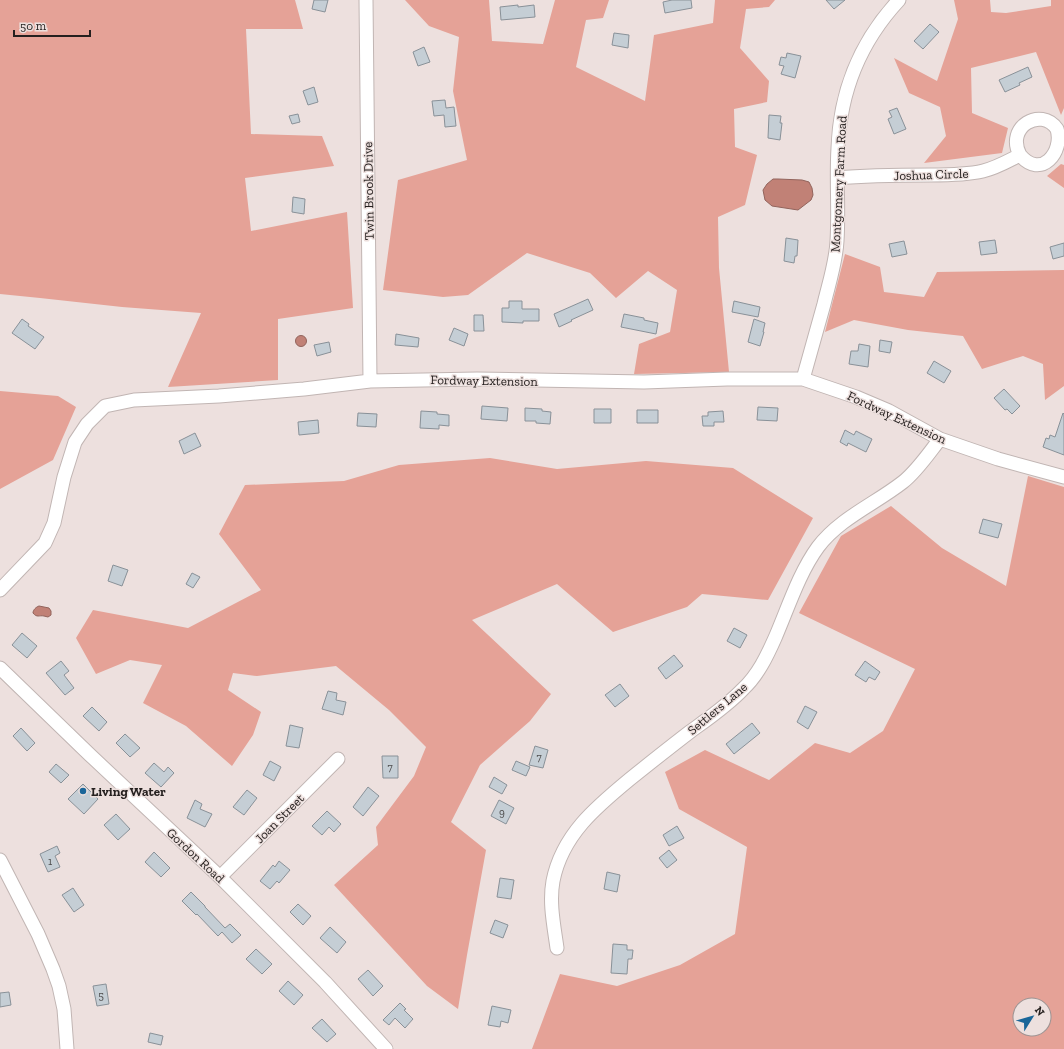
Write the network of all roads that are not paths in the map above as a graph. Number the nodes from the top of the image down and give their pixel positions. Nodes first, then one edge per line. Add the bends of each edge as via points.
1 (366, 0) edge
2 (899, 0) edge
3 (1020, 155) dead end
4 (838, 178) junction
5 (803, 380) junction
6 (370, 381) junction
7 (940, 439) junction
8 (1064, 477) edge
9 (0, 590) edge
10 (0, 668) edge
11 (338, 759) dead end
12 (0, 860) edge
13 (220, 877) junction
14 (557, 948) dead end
15 (68, 1049) edge
16 (386, 1049) edge

1 - 6 street, Twin Brook Drive
2 - 4 street, Montgomery Farm Road via 876,26 850,79 839,125
3 - 4 street, Joshua Circle via 994,168 966,174
4 - 5 street, Montgomery Farm Road via 837,242 831,278
5 - 6 street, Fordway Extension
5 - 7 street, Fordway Extension via 889,411
6 - 9 street, Fordway Extension via 304,390 134,400 105,406 87,424 75,442 48,538
7 - 8 street, Fordway Extension via 998,459
7 - 14 street, Settlers Lane via 905,481 843,522 818,548 803,573 764,660 744,689 602,802 577,828 564,848 553,881 551,905
10 - 13 street, Gordon Road
11 - 13 street, Joan Street
12 - 15 street via 53,969 64,1009
13 - 16 street, Gordon Road

